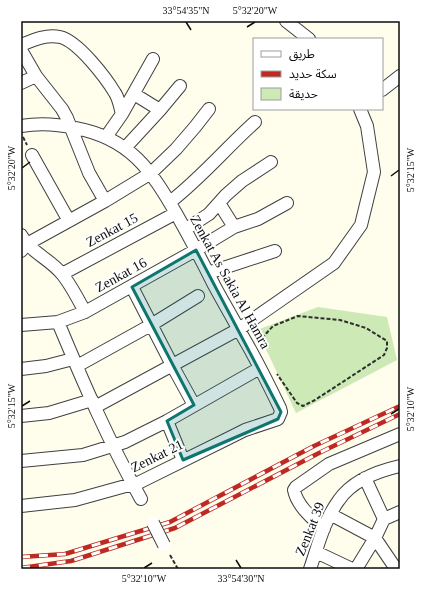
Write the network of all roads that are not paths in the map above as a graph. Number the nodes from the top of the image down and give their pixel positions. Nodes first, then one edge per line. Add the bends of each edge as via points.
1 (286, 21) edge
2 (308, 38) edge
3 (21, 45) edge
4 (21, 50) edge
5 (153, 59) dead end
6 (36, 76) junction
7 (400, 76) edge
8 (21, 83) edge
9 (180, 86) dead end
10 (383, 89) edge
11 (134, 94) junction
12 (208, 109) dead end
13 (160, 110) junction
14 (360, 110) edge
15 (122, 114) junction
16 (255, 122) dead end
17 (21, 126) edge
18 (70, 127) junction
19 (106, 137) junction
20 (125, 148) junction
21 (32, 155) road end
22 (271, 162) dead end
23 (151, 173) junction
24 (105, 201) junction
25 (170, 202) junction
26 (219, 203) junction
27 (287, 203) dead end
28 (176, 213) junction
29 (69, 221) junction
30 (234, 227) junction
31 (186, 229) junction
32 (23, 243) edge
33 (196, 250) junction
34 (275, 251) dead end
35 (208, 273) junction
36 (62, 274) junction
37 (132, 286) junction
38 (198, 296) dead end
39 (85, 312) junction
40 (58, 322) junction
41 (151, 325) junction
42 (21, 326) edge
43 (239, 329) junction
44 (75, 362) junction
45 (172, 365) junction
46 (260, 368) junction
47 (21, 369) edge
48 (94, 404) junction
49 (194, 404) junction
50 (21, 416) edge
51 (167, 421) junction
52 (400, 434) edge
53 (114, 446) junction
54 (183, 460) junction
55 (21, 461) edge
56 (400, 466) edge
57 (365, 478) junction
58 (133, 484) junction
59 (141, 498) dead end
60 (21, 506) edge
61 (330, 514) junction
62 (399, 514) edge
63 (384, 520) junction
64 (153, 523) dead end
65 (324, 529) junction
66 (375, 538) junction
67 (164, 545) road end
68 (316, 552) junction
69 (310, 569) edge
70 (352, 569) edge
71 (356, 569) edge
72 (396, 569) edge

1 - 2 street
3 - 15 street via 40,38 60,37 72,43 99,70 116,95
4 - 6 street
5 - 11 street
6 - 8 street
6 - 18 street via 62,110
7 - 10 street
9 - 13 street
11 - 13 street
11 - 15 street
12 - 23 street via 195,127
13 - 20 street
14 - 43 street via 367,126 374,172 361,225 334,263
15 - 19 street
16 - 25 street
17 - 18 street, Zenkat As Sakia Al Hamra via 44,124
18 - 19 street, Zenkat As Sakia Al Hamra
18 - 24 street via 89,173
19 - 20 street, Zenkat As Sakia Al Hamra
20 - 23 street, Zenkat As Sakia Al Hamra
21 - 29 street
22 - 26 street via 242,181
23 - 24 street
23 - 25 street, Zenkat As Sakia Al Hamra
24 - 29 street
25 - 28 street, Zenkat As Sakia Al Hamra
26 - 30 street
26 - 31 street via 209,214
27 - 30 street, Zenkat 16 via 258,219
28 - 31 street, Zenkat As Sakia Al Hamra
28 - 36 street, Zenkat 15
29 - 32 street
30 - 33 street, Zenkat 16
31 - 33 street, Zenkat As Sakia Al Hamra
32 - 36 street
33 - 35 street, Zenkat As Sakia Al Hamra
33 - 37 street, Zenkat 16
34 - 35 street
35 - 43 street, Zenkat As Sakia Al Hamra
36 - 39 street
37 - 39 street, Zenkat 16
37 - 41 street
38 - 41 street
39 - 40 street, Zenkat 16
40 - 42 street, Zenkat 16
40 - 44 street
41 - 44 street
41 - 45 street
43 - 45 street
43 - 46 street, Zenkat As Sakia Al Hamra
44 - 47 street
44 - 48 street
45 - 48 street
45 - 49 street
46 - 49 street, Zenkat As Sakia Al Hamra
46 - 54 street, Zenkat 21 via 280,408 278,419 245,430
48 - 50 street
48 - 53 street
49 - 51 street, Zenkat As Sakia Al Hamra
51 - 53 street, Zenkat As Sakia Al Hamra
51 - 54 street
52 - 65 street via 329,464 296,487 294,490 298,501
53 - 55 street, Zenkat As Sakia Al Hamra via 83,455
53 - 58 street
54 - 58 street, Zenkat 21 via 151,478
56 - 57 street, Zenkat 39
57 - 61 street, Zenkat 39 via 339,499
57 - 63 street
58 - 59 street
58 - 60 street, Zenkat 21 via 75,500
61 - 65 street, Zenkat 39
61 - 66 street
62 - 63 street
63 - 66 street
64 - 67 street, bridge
65 - 68 street, Zenkat 39
66 - 71 street
66 - 72 street
68 - 69 street, Zenkat 39
68 - 70 street

